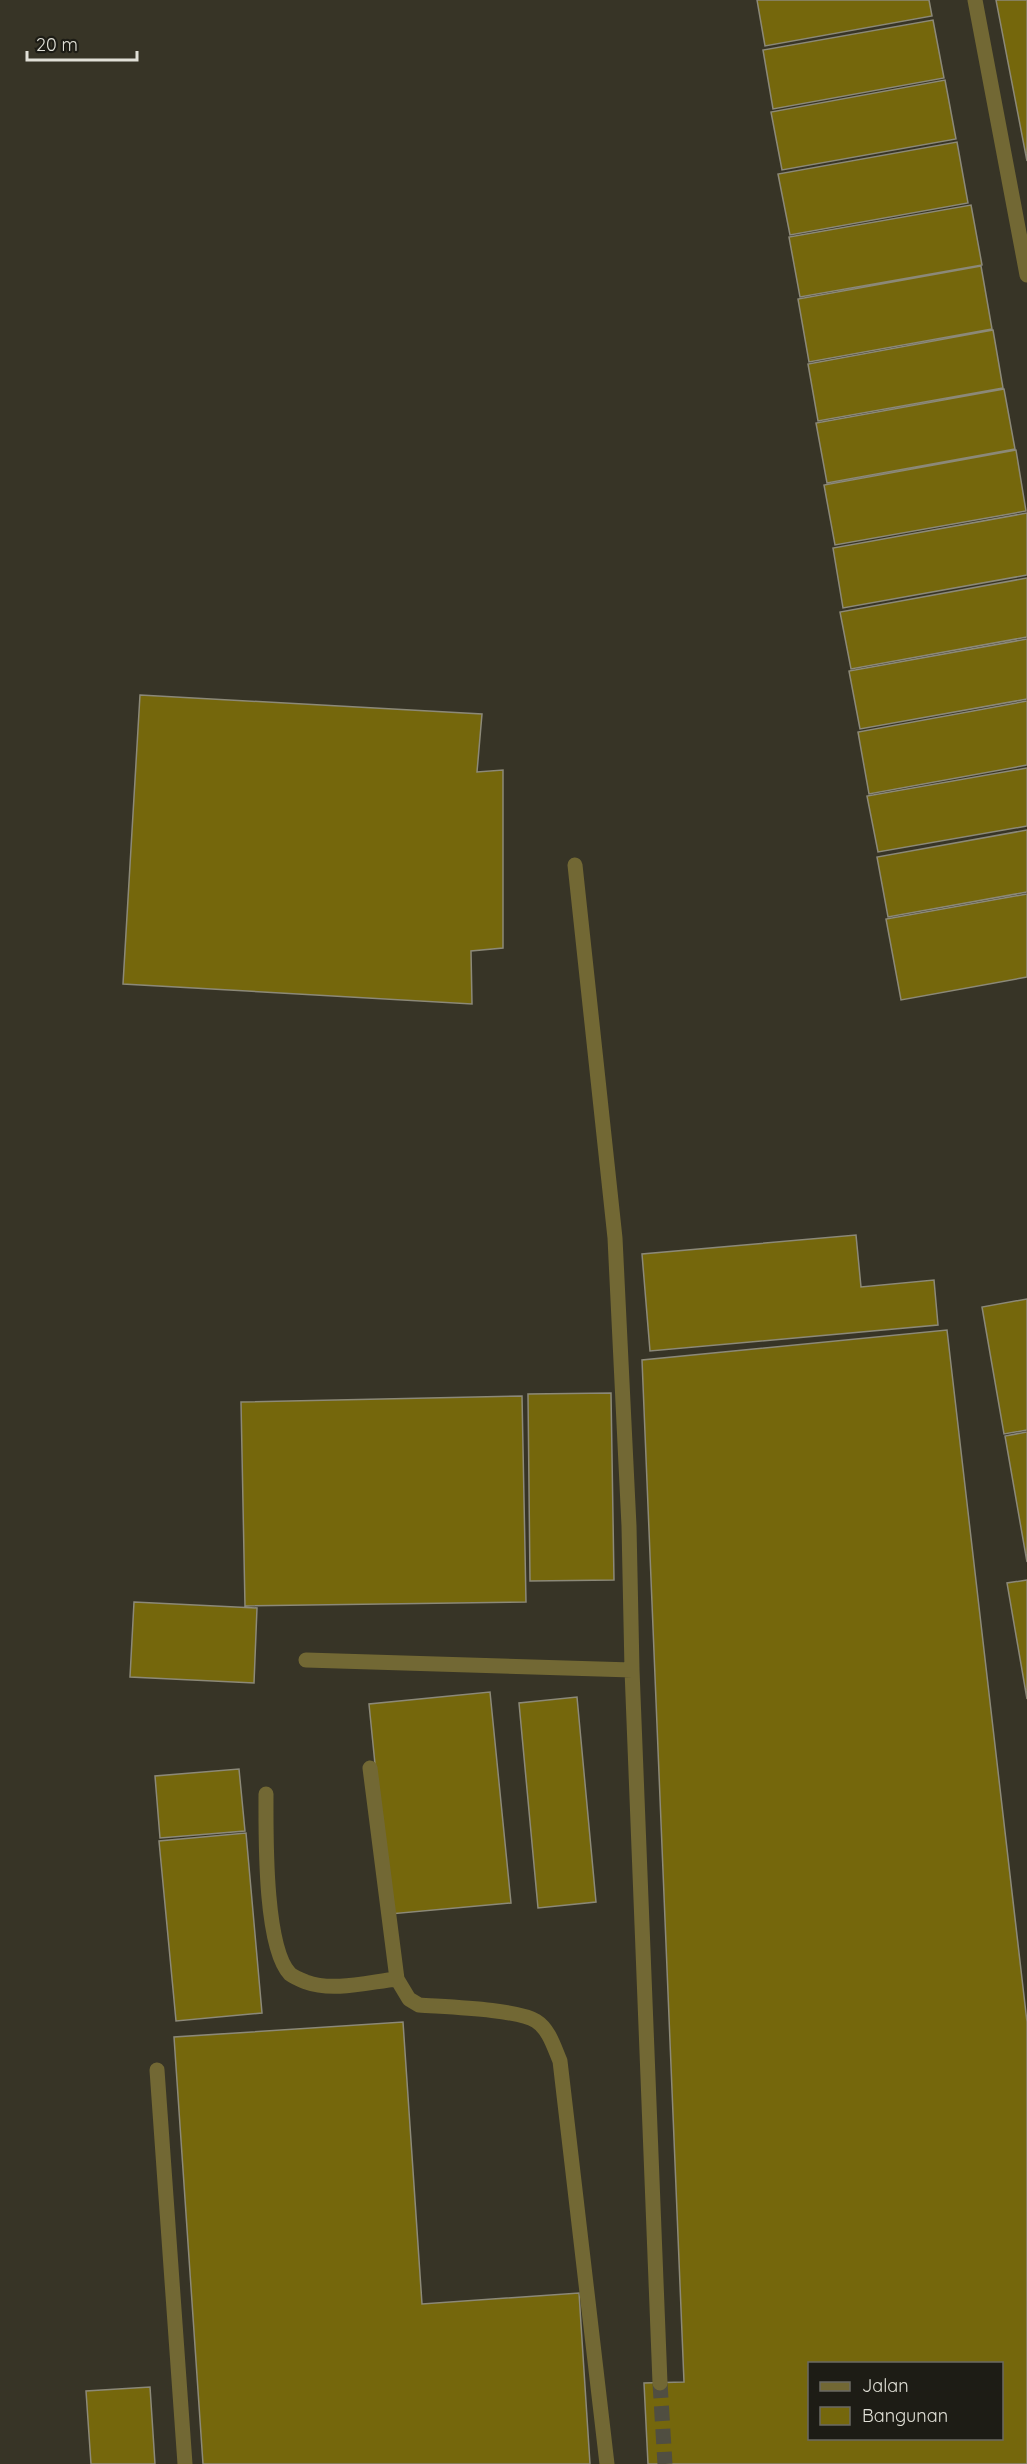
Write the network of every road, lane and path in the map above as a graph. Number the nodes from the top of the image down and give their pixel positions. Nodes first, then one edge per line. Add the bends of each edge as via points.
1 (975, 0) edge
2 (1027, 275) edge
3 (575, 865) dead end
4 (306, 1660) dead end
5 (632, 1670) junction
6 (370, 1768) dead end
7 (266, 1794) dead end
8 (397, 1979) junction
9 (157, 2070) dead end
10 (660, 2383) tunnel mouth
11 (185, 2464) edge
12 (607, 2464) edge

1 - 2 lane
3 - 5 lane via 615,1238 629,1515
4 - 5 lane
5 - 10 lane
6 - 8 lane
7 - 8 lane via 271,1906 278,1949 291,1975 308,1983 348,1985
8 - 12 lane via 409,1999 419,2005 520,2014 536,2021 546,2030 560,2061
9 - 11 lane

